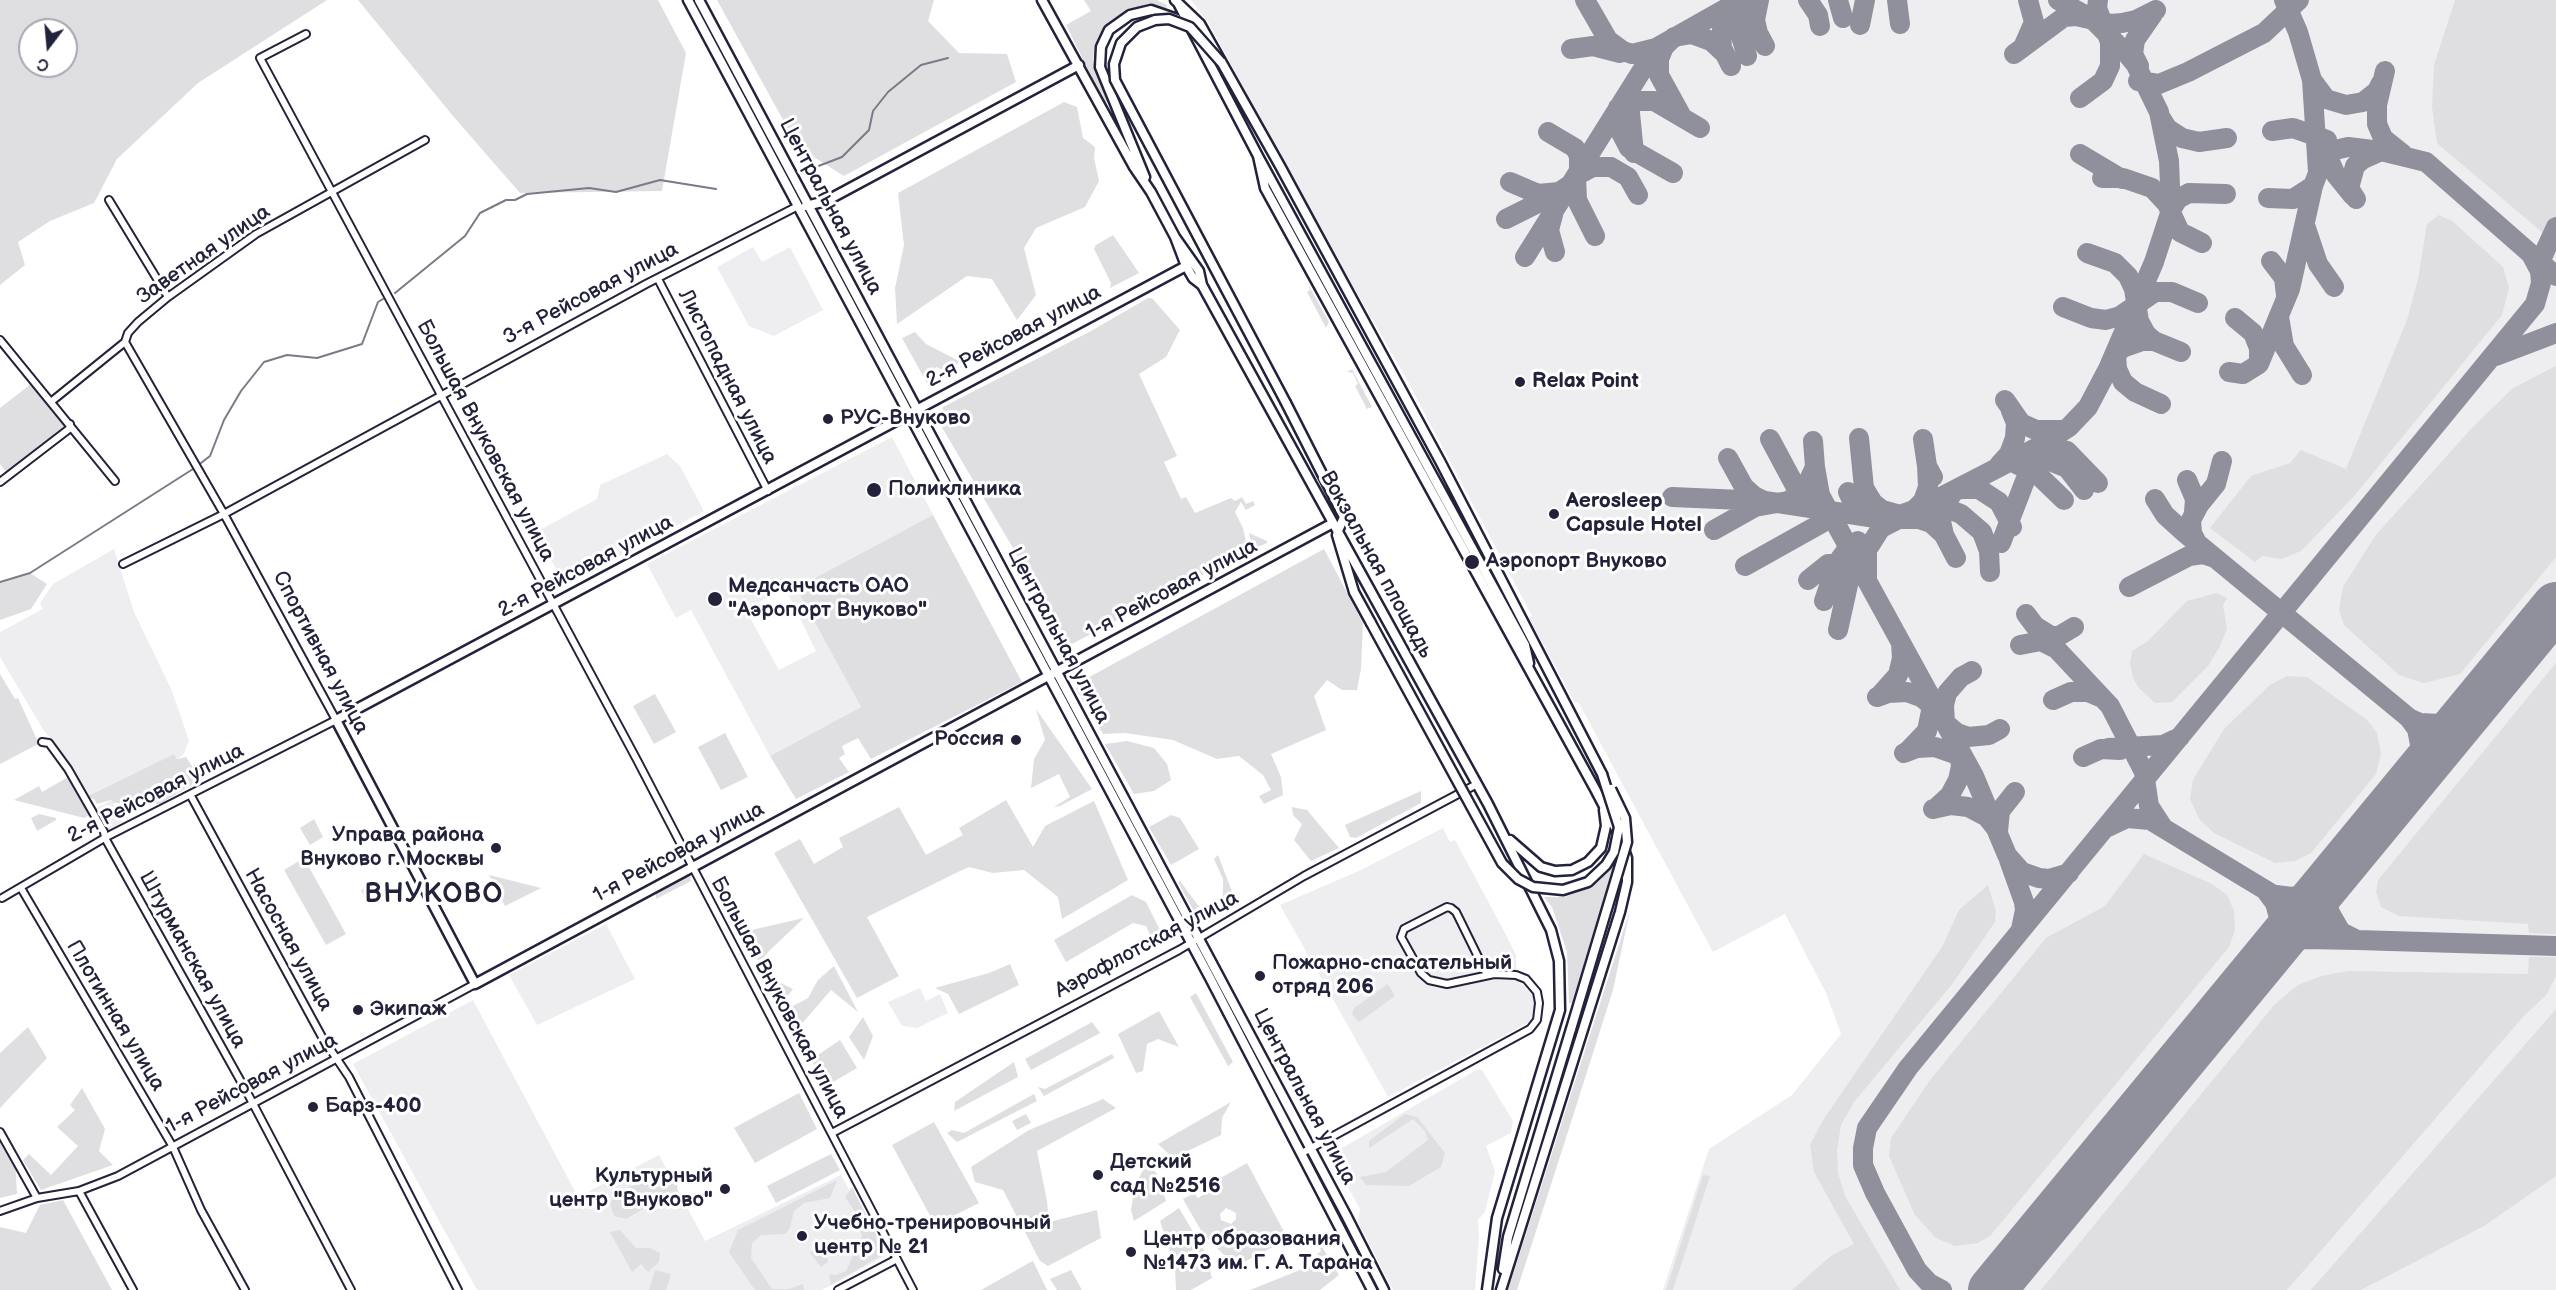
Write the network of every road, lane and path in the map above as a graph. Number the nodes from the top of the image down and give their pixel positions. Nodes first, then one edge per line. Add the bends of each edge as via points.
1 (688, 0) edge
2 (699, 0) edge
3 (1042, 0) edge
4 (1174, 0) edge
5 (1192, 29) junction
6 (306, 34) dead end
7 (1221, 62) junction
8 (1079, 65) junction
9 (425, 140) dead end
10 (1258, 156) junction
11 (332, 192) junction
12 (1151, 192) junction
13 (109, 200) dead end
14 (798, 206) junction
15 (810, 206) junction
16 (1175, 237) junction
17 (1186, 266) junction
18 (658, 279) junction
19 (1202, 285) junction
20 (168, 297) junction
21 (1330, 307) junction
22 (1345, 313) junction
23 (0, 340) edge
24 (125, 342) junction
25 (441, 395) junction
26 (52, 401) junction
27 (918, 409) junction
28 (909, 414) junction
29 (70, 424) junction
30 (1414, 459) junction
31 (1428, 466) junction
32 (0, 471) edge
33 (3, 480) edge
34 (115, 481) dead end
35 (768, 491) junction
36 (224, 514) junction
37 (1336, 527) junction
38 (123, 564) dead end
39 (554, 605) junction
40 (1531, 672) junction
41 (1053, 674) junction
42 (336, 720) junction
43 (42, 742) dead end
44 (1602, 774) junction
45 (1477, 784) junction
46 (1596, 790) junction
47 (191, 796) junction
48 (1504, 835) junction
49 (105, 838) junction
50 (692, 866) junction
51 (21, 888) junction
52 (2, 898) dead end
53 (1195, 941) junction
54 (1487, 975) junction
55 (475, 984) junction
56 (338, 1058) junction
57 (252, 1104) junction
58 (0, 1132) edge
59 (832, 1133) junction
60 (173, 1147) junction
61 (1307, 1151) junction
62 (79, 1191) junction
63 (37, 1198) junction
64 (0, 1211) edge
65 (897, 1259) junction
66 (133, 1290) edge
67 (245, 1290) edge
68 (351, 1290) edge
69 (458, 1290) edge
70 (838, 1290) edge
71 (913, 1290) edge
72 (1372, 1290) edge
73 (1384, 1290) edge
74 (1487, 1290) edge
75 (1501, 1290) edge

1 - 14 main road, Центральная улица
2 - 15 main road, Центральная улица
3 - 8 main road, Вокзальная площадь
4 - 5 main road
4 - 7 main road, bridge via 1200,24
5 - 10 main road
5 - 12 main road via 1165,14 1143,12 1114,25 1101,47 1100,67
6 - 11 street, Большая Внуковская улица via 260,58
7 - 37 main road, bridge via 1190,27 1160,19 1143,24 1125,39 1117,53 1114,75 1344,517
7 - 44 main road via 1440,461
8 - 12 main road, Вокзальная площадь
8 - 15 main road, 3-я Рейсовая улица
9 - 11 street, Заветная улица
10 - 21 main road via 1265,188
10 - 22 main road
11 - 20 street, Заветная улица via 256,234
11 - 25 street, Большая Внуковская улица
12 - 16 main road, Вокзальная площадь
13 - 20 street
14 - 15 main road, 3-я Рейсовая улица
14 - 18 street, 3-я Рейсовая улица
14 - 28 main road, Центральная улица
15 - 27 main road, Центральная улица
16 - 17 main road, Вокзальная площадь
16 - 19 main road, Вокзальная площадь via 1201,273
17 - 19 main road, Вокзальная площадь
17 - 27 main road, 2-я Рейсовая улица
18 - 25 street, 3-я Рейсовая улица
18 - 35 street, Листопадная улица
19 - 37 main road, Вокзальная площадь
20 - 24 street, Заветная улица via 138,322
21 - 22 main road
21 - 30 main road
22 - 31 main road
23 - 26 street
24 - 26 street, Заветная улица
24 - 36 street, Спортивная улица
25 - 36 street, 3-я Рейсовая улица
25 - 39 street, Большая Внуковская улица
26 - 29 street
27 - 28 main road, 2-я Рейсовая улица
27 - 41 main road, Центральная улица
28 - 35 main road, 2-я Рейсовая улица
28 - 41 main road, Центральная улица
29 - 33 street via 69,429
29 - 34 street
30 - 31 main road
30 - 40 main road
31 - 40 main road via 1525,645
32 - 33 street
35 - 39 main road, 2-я Рейсовая улица
36 - 38 street, 3-я Рейсовая улица
36 - 42 street, Спортивная улица
37 - 41 main road, 1-я Рейсовая улица
37 - 44 main road, bridge via 1354,592 1502,863 1525,883 1543,890 1570,889 1588,882 1606,865 1614,852 1619,828
37 - 45 main road, Вокзальная площадь
39 - 42 main road, 2-я Рейсовая улица
39 - 50 street, Большая Внуковская улица
40 - 46 main road
41 - 50 main road, 1-я Рейсовая улица
41 - 53 main road, Центральная улица
42 - 47 street, 2-я Рейсовая улица
42 - 55 main road, Спортивная улица
43 - 49 street, Штурманская улица via 50,743 68,770
44 - 75 main road, bridge via 1622,808 1628,838 1508,1237
45 - 48 main road, Вокзальная площадь
45 - 53 street, Аэрофлотская улица via 1304,876
46 - 48 main road via 1605,814 1604,838 1594,857 1578,868 1560,872 1541,867
46 - 75 main road via 1625,847 1629,870 1626,889
47 - 49 street, 2-я Рейсовая улица
47 - 56 street, Насосная улица via 322,1037
48 - 74 main road, Вокзальная площадь via 1551,930 1559,962 1561,1000 1497,1218
49 - 51 street, 2-я Рейсовая улица
49 - 57 street, Штурманская улица
50 - 55 main road, 1-я Рейсовая улица
50 - 59 street, Большая Внуковская улица
51 - 52 street, 2-я Рейсовая улица
51 - 60 street, Плотинная улица
53 - 59 street, Аэрофлотская улица
53 - 61 main road, Центральная улица
54 - 54 street via 1447,984 1428,980 1401,937 1404,929 1451,908
54 - 61 street via 1510,974 1530,983 1539,1003 1535,1025
55 - 56 street, 1-я Рейсовая улица
56 - 57 street, 1-я Рейсовая улица
56 - 69 street, Насосная улица
57 - 60 street, 1-я Рейсовая улица
57 - 68 street, Штурманская улица
58 - 63 street
59 - 65 street, Большая Внуковская улица
60 - 62 street, 1-я Рейсовая улица
60 - 67 street, Плотинная улица via 201,1210
61 - 72 main road, Центральная улица
61 - 73 main road, Центральная улица
62 - 63 street, 1-я Рейсовая улица
62 - 66 street
63 - 64 street, 1-я Рейсовая улица
65 - 70 street
65 - 71 street, Большая Внуковская улица

